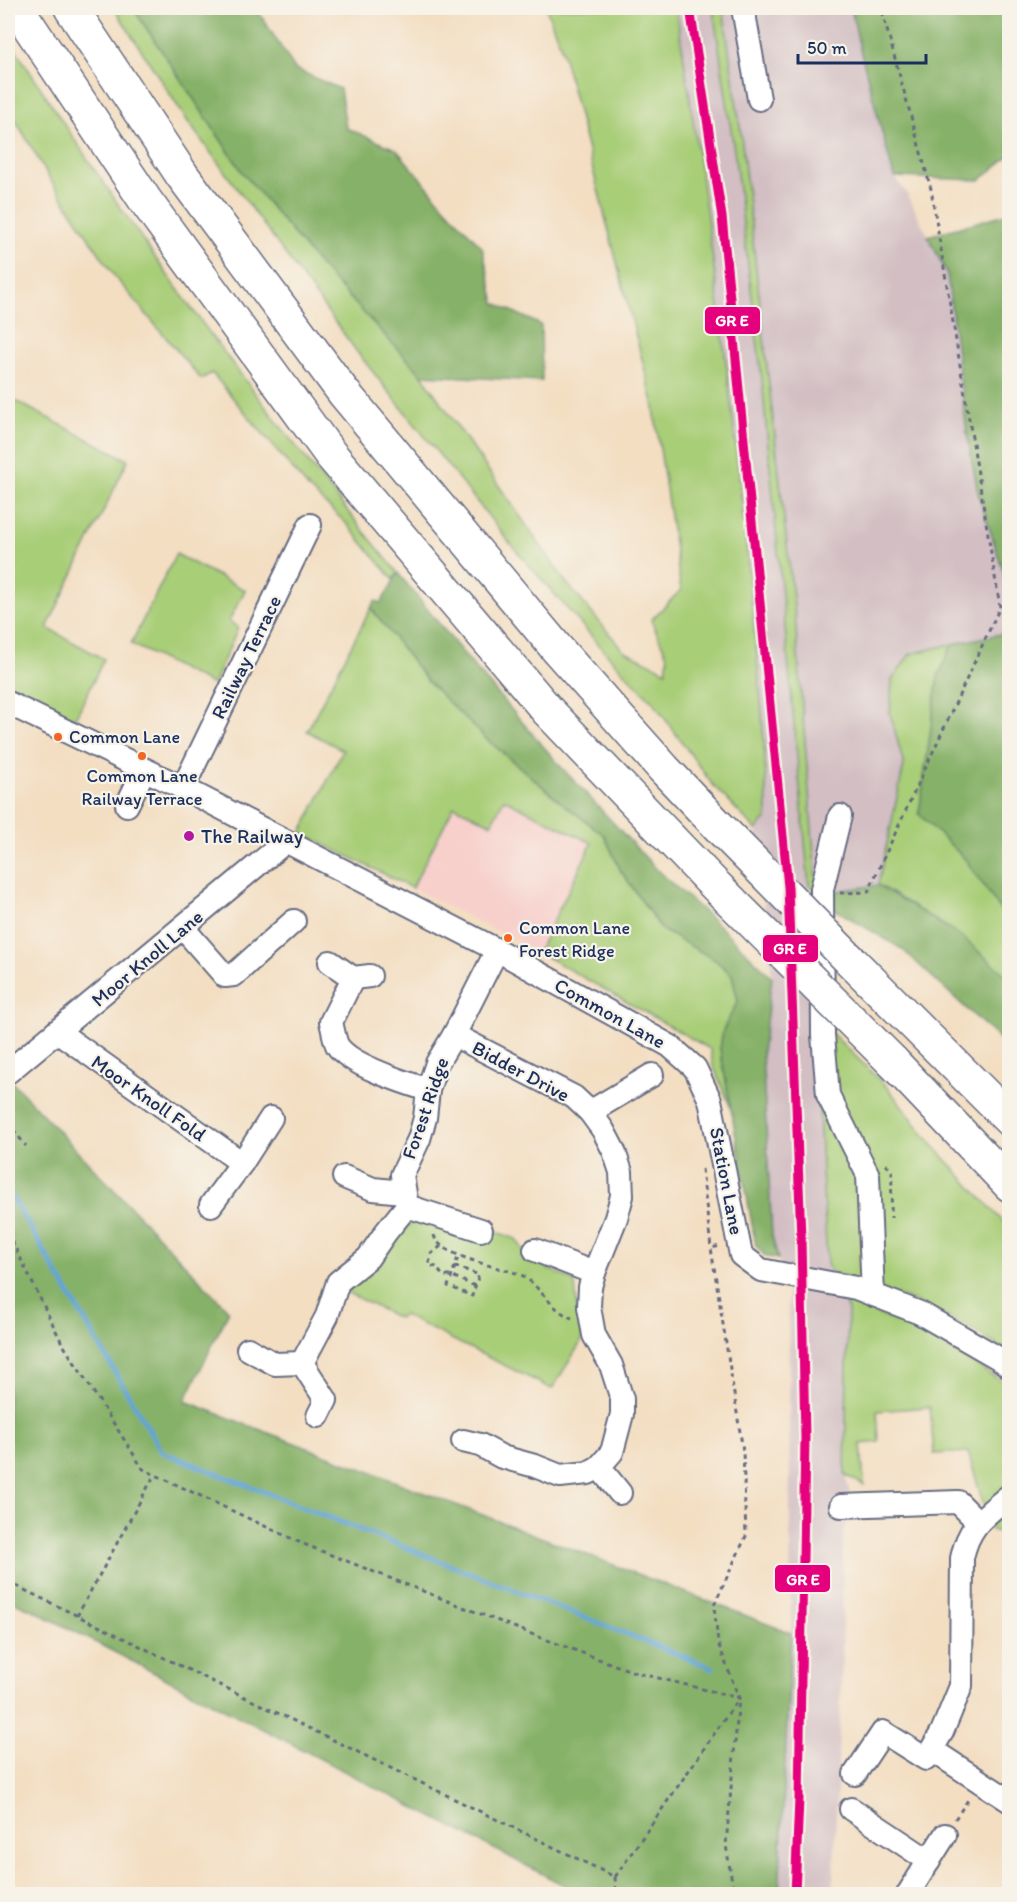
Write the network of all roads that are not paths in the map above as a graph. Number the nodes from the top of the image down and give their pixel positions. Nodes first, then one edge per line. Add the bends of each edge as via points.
1 (17, 8) edge
2 (71, 8) edge
3 (743, 8) edge
4 (759, 99) dead end
5 (310, 525) dead end
6 (8, 703) edge
7 (144, 770) junction
8 (183, 788) junction
9 (127, 805) dead end
10 (840, 816) dead end
11 (285, 842) junction
12 (294, 921) dead end
13 (183, 928) junction
14 (497, 950) junction
15 (330, 962) dead end
16 (57, 1031) junction
17 (454, 1035) junction
18 (695, 1068) joint
19 (8, 1072) edge
20 (652, 1075) dead end
21 (428, 1090) junction
22 (590, 1112) junction
23 (271, 1119) dead end
24 (1010, 1120) edge
25 (242, 1163) junction
26 (344, 1177) dead end
27 (1010, 1185) edge
28 (405, 1199) junction
29 (211, 1205) dead end
30 (481, 1230) dead end
31 (535, 1250) dead end
32 (594, 1273) junction
33 (864, 1291) junction
34 (248, 1349) dead end
35 (302, 1363) junction
36 (1010, 1367) edge
37 (318, 1416) dead end
38 (463, 1441) dead end
39 (599, 1467) junction
40 (620, 1493) dead end
41 (1010, 1495) edge
42 (841, 1506) dead end
43 (978, 1522) junction
44 (929, 1754) junction
45 (855, 1774) dead end
46 (1010, 1801) edge
47 (851, 1809) dead end
48 (945, 1835) road end
49 (928, 1861) junction
50 (908, 1894) edge

1 - 27 highway, bridge via 144,200 331,455 548,711
2 - 24 highway, bridge via 182,175 344,393 558,650 723,831
3 - 4 street
5 - 8 street, Railway Terrace
6 - 7 street, Common Lane
7 - 8 street, Common Lane
7 - 9 street
8 - 11 street, Common Lane
10 - 33 street via 822,889 823,1035 828,1095 868,1175
11 - 13 street, Moor Knoll Lane
11 - 14 street, Common Lane
12 - 13 street via 229,976
13 - 16 street, Moor Knoll Lane
14 - 17 street, Forest Ridge
14 - 18 street, Common Lane via 670,1046
15 - 21 street via 362,977 331,1022 338,1046 367,1067
16 - 19 street, Moor Knoll Lane
16 - 25 street, Moor Knoll Fold
17 - 21 street, Forest Ridge via 437,1063
17 - 22 street, Bidder Drive via 574,1097
18 - 33 street, Station Lane via 710,1100 741,1255 761,1270
20 - 22 street
21 - 28 street, Forest Ridge via 419,1139 402,1174
22 - 32 street, Bidder Drive via 614,1150 621,1172 622,1196
23 - 25 street
25 - 29 street
26 - 28 street
28 - 30 street via 435,1215
28 - 35 street, Forest Ridge via 368,1258 338,1282 327,1316
31 - 32 street
32 - 39 street, Bidder Drive via 590,1319 622,1398 612,1452
33 - 36 street, Station Lane via 920,1313
34 - 35 street via 275,1364
35 - 37 street via 326,1400
38 - 39 street via 560,1476 588,1473
39 - 40 street
41 - 43 street
42 - 43 street via 958,1502
43 - 44 street via 970,1530 962,1558 961,1686
44 - 45 street via 883,1732
44 - 46 street via 980,1780
47 - 49 street
48 - 49 street
49 - 50 street

